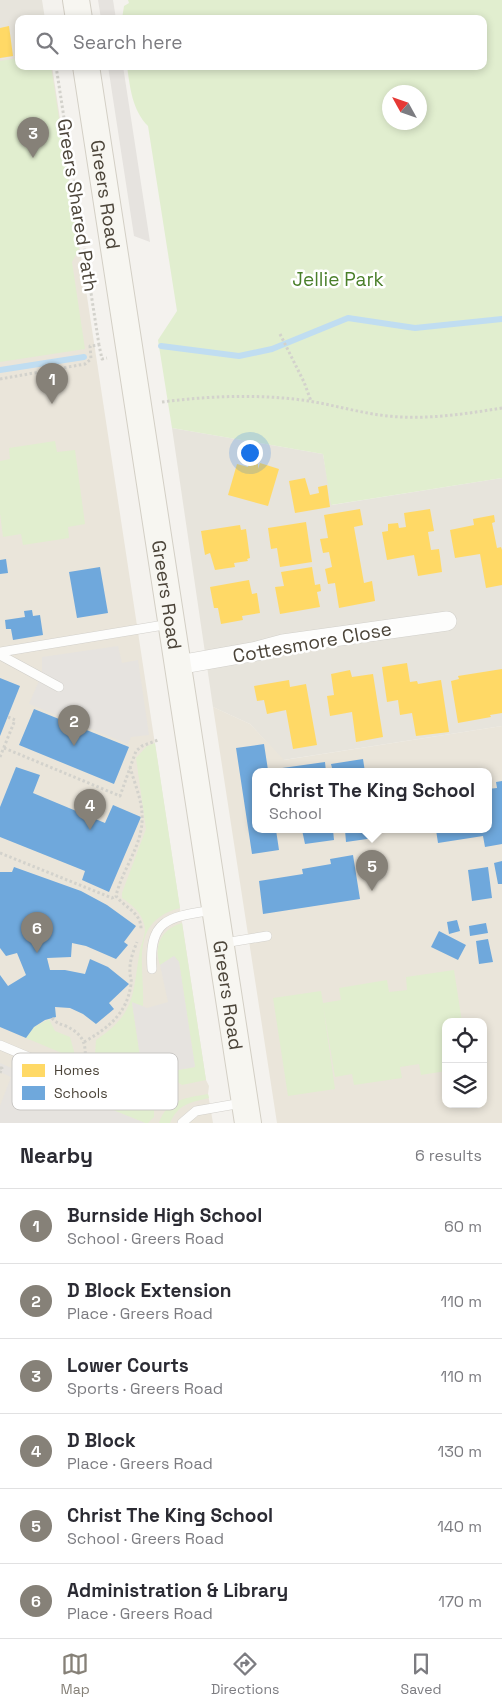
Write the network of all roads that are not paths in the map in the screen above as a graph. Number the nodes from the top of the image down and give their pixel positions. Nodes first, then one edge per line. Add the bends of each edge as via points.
1 (76, 0) edge
2 (78, 15) edge
3 (87, 70) edge
4 (446, 622) dead end
5 (172, 624) junction
6 (0, 653) edge
7 (178, 665) junction
8 (59, 687) dead end
9 (216, 910) junction
10 (267, 936) dead end
11 (221, 944) junction
12 (152, 969) dead end
13 (0, 1045) edge
14 (18, 1053) edge
15 (247, 1113) edge
16 (182, 1123) edge

1 - 2 street
3 - 5 street, Greers Road
4 - 7 street, Cottesmore Close via 283,644
5 - 6 lane
5 - 7 street, Greers Road
6 - 8 lane
7 - 9 street, Greers Road
9 - 11 street, Greers Road
9 - 12 lane via 176,917 164,923 150,947
10 - 11 lane
11 - 15 street, Greers Road
13 - 14 lane
15 - 16 lane via 196,1111

